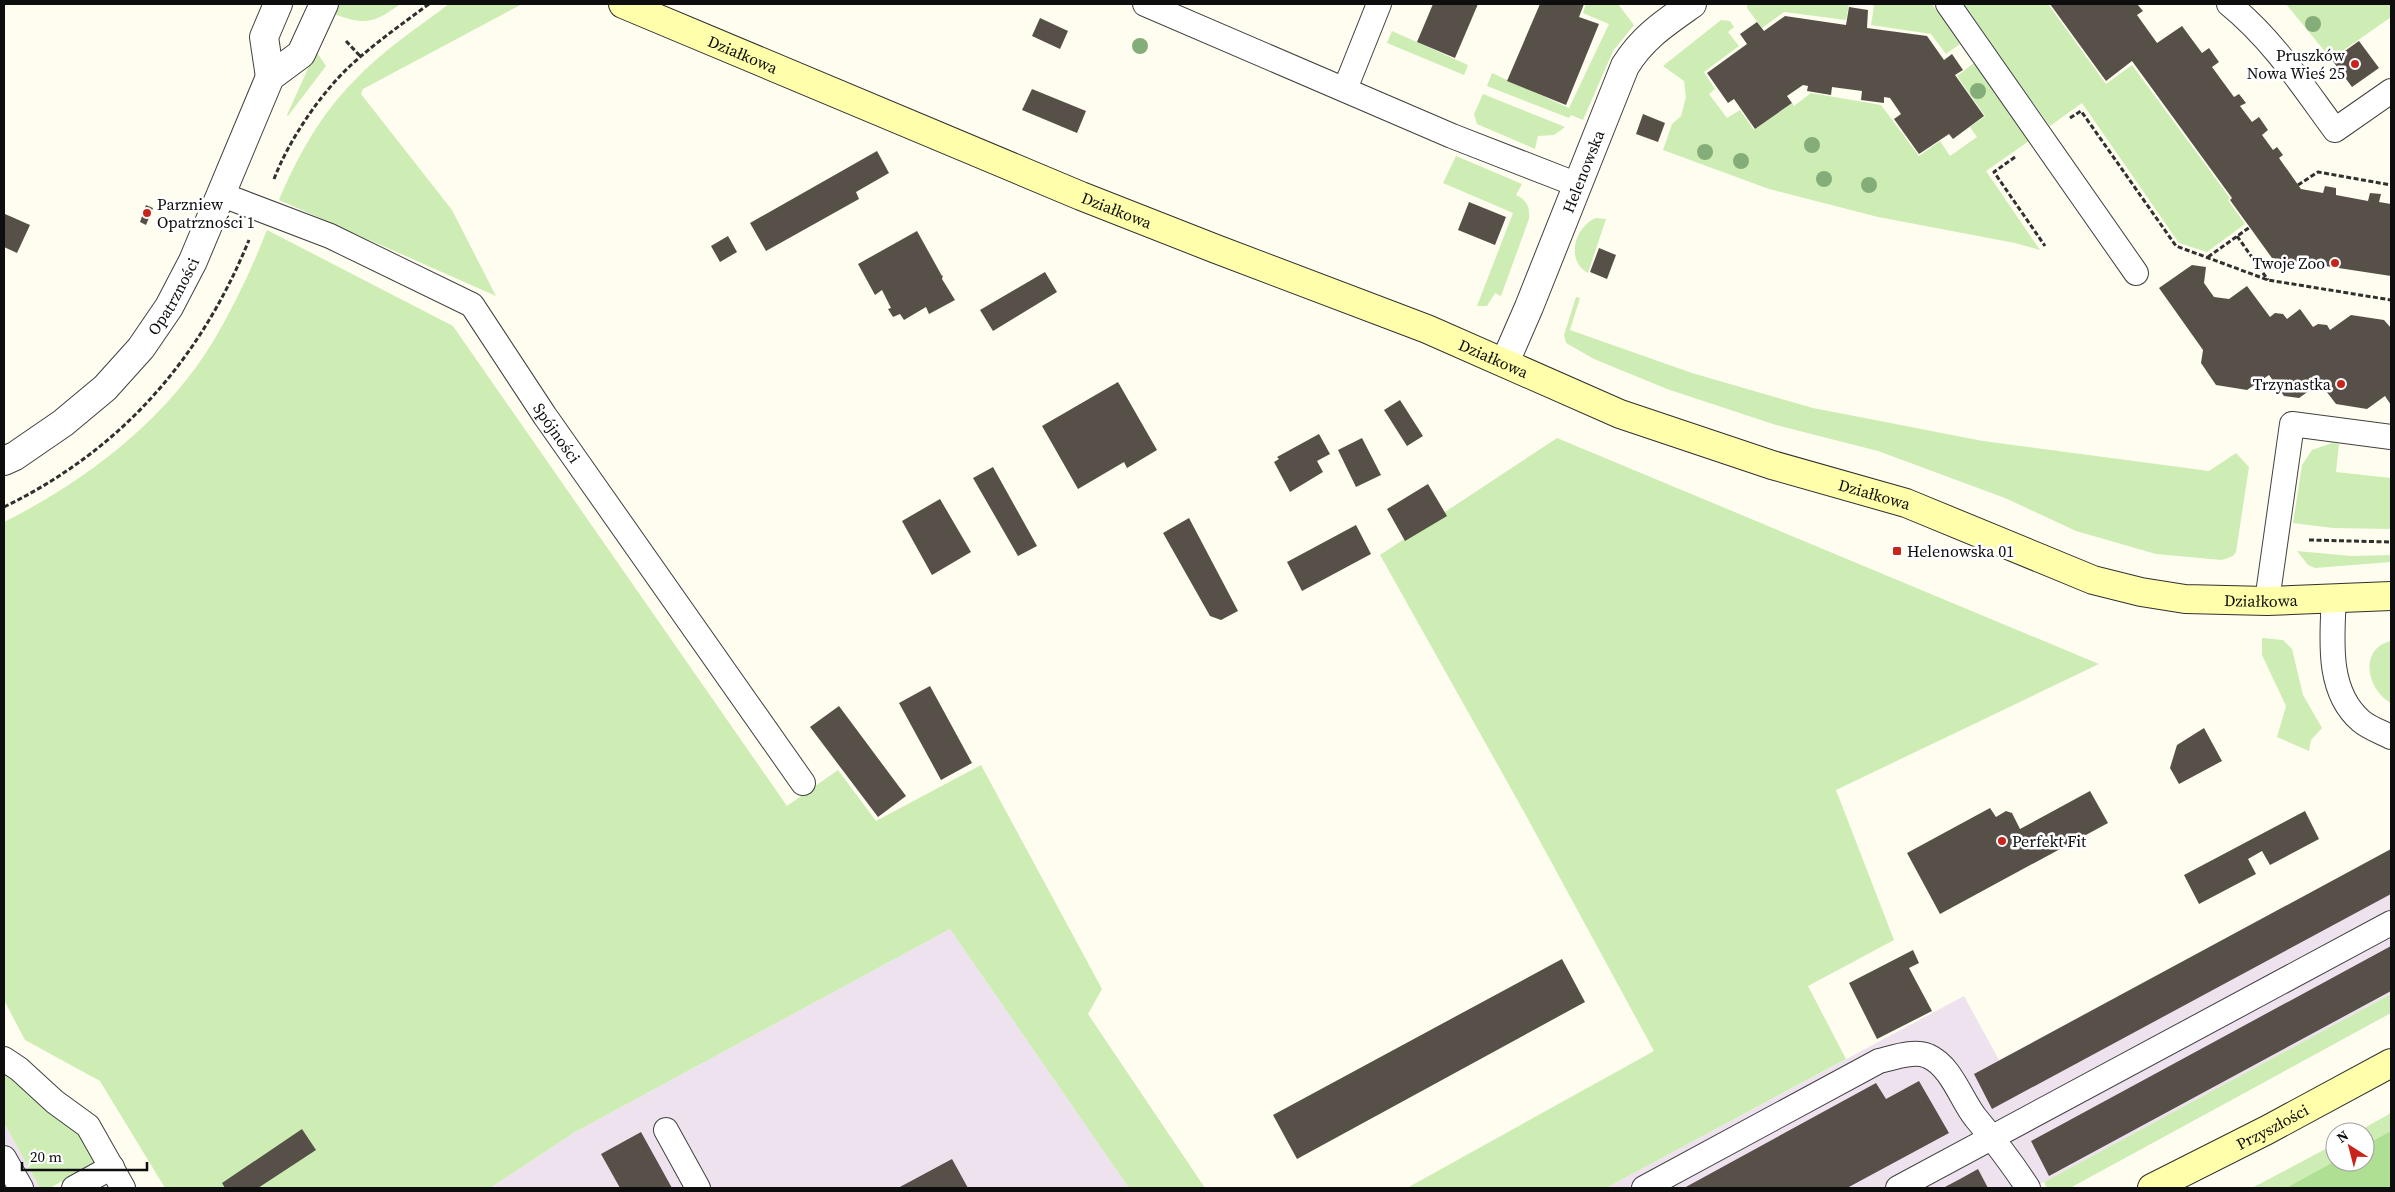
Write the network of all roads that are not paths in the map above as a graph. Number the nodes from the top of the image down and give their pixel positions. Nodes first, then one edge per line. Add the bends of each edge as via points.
1 (278, 4) edge
2 (324, 4) edge
3 (623, 4) edge
4 (1145, 4) edge
5 (1379, 4) edge
6 (1692, 4) edge
7 (1948, 4) edge
8 (2229, 4) edge
9 (270, 77) junction
10 (1345, 89) junction
11 (2391, 90) edge
12 (1578, 185) junction
13 (220, 194) junction
14 (2136, 273) dead end
15 (1505, 362) junction
16 (2391, 437) edge
17 (4, 462) edge
18 (2391, 596) edge
19 (2334, 597) junction
20 (2267, 601) junction
21 (2391, 737) edge
22 (803, 783) dead end
23 (2391, 923) edge
24 (4, 1059) edge
25 (2391, 1063) edge
26 (666, 1130) dead end
27 (1992, 1136) junction
28 (4, 1158) edge
29 (112, 1167) junction
30 (21, 1188) edge
31 (74, 1188) edge
32 (123, 1188) edge
33 (698, 1188) edge
34 (1644, 1188) edge
35 (1898, 1188) edge
36 (2028, 1188) edge
37 (2152, 1188) edge

1 - 9 street via 264,37
2 - 9 street via 301,54
3 - 15 street, Działkowa via 1082,196
4 - 10 lane
5 - 10 lane
6 - 12 street, Helenowska via 1637,47 1625,66
7 - 14 lane
8 - 11 lane via 2272,45 2335,130
9 - 13 street, Opatrzności
10 - 12 lane via 1452,136
12 - 15 street, Helenowska
13 - 17 street, Opatrzności via 193,261 169,307 141,348 105,388 63,424
13 - 22 lane, Spójności via 330,236 472,305 545,416
15 - 20 street, Działkowa via 1620,414 1772,465 1906,503 2093,580 2185,599
16 - 20 lane via 2292,424
18 - 19 street, Działkowa
19 - 20 street, Działkowa
19 - 21 lane via 2333,656 2342,695 2361,721
23 - 27 lane
24 - 29 lane via 88,1126
25 - 37 street, Przyszłości
26 - 33 lane
27 - 34 lane via 1974,1116 1948,1073 1928,1056 1907,1054 1879,1061
27 - 35 lane
27 - 36 lane
28 - 30 lane
29 - 31 lane
29 - 32 lane

